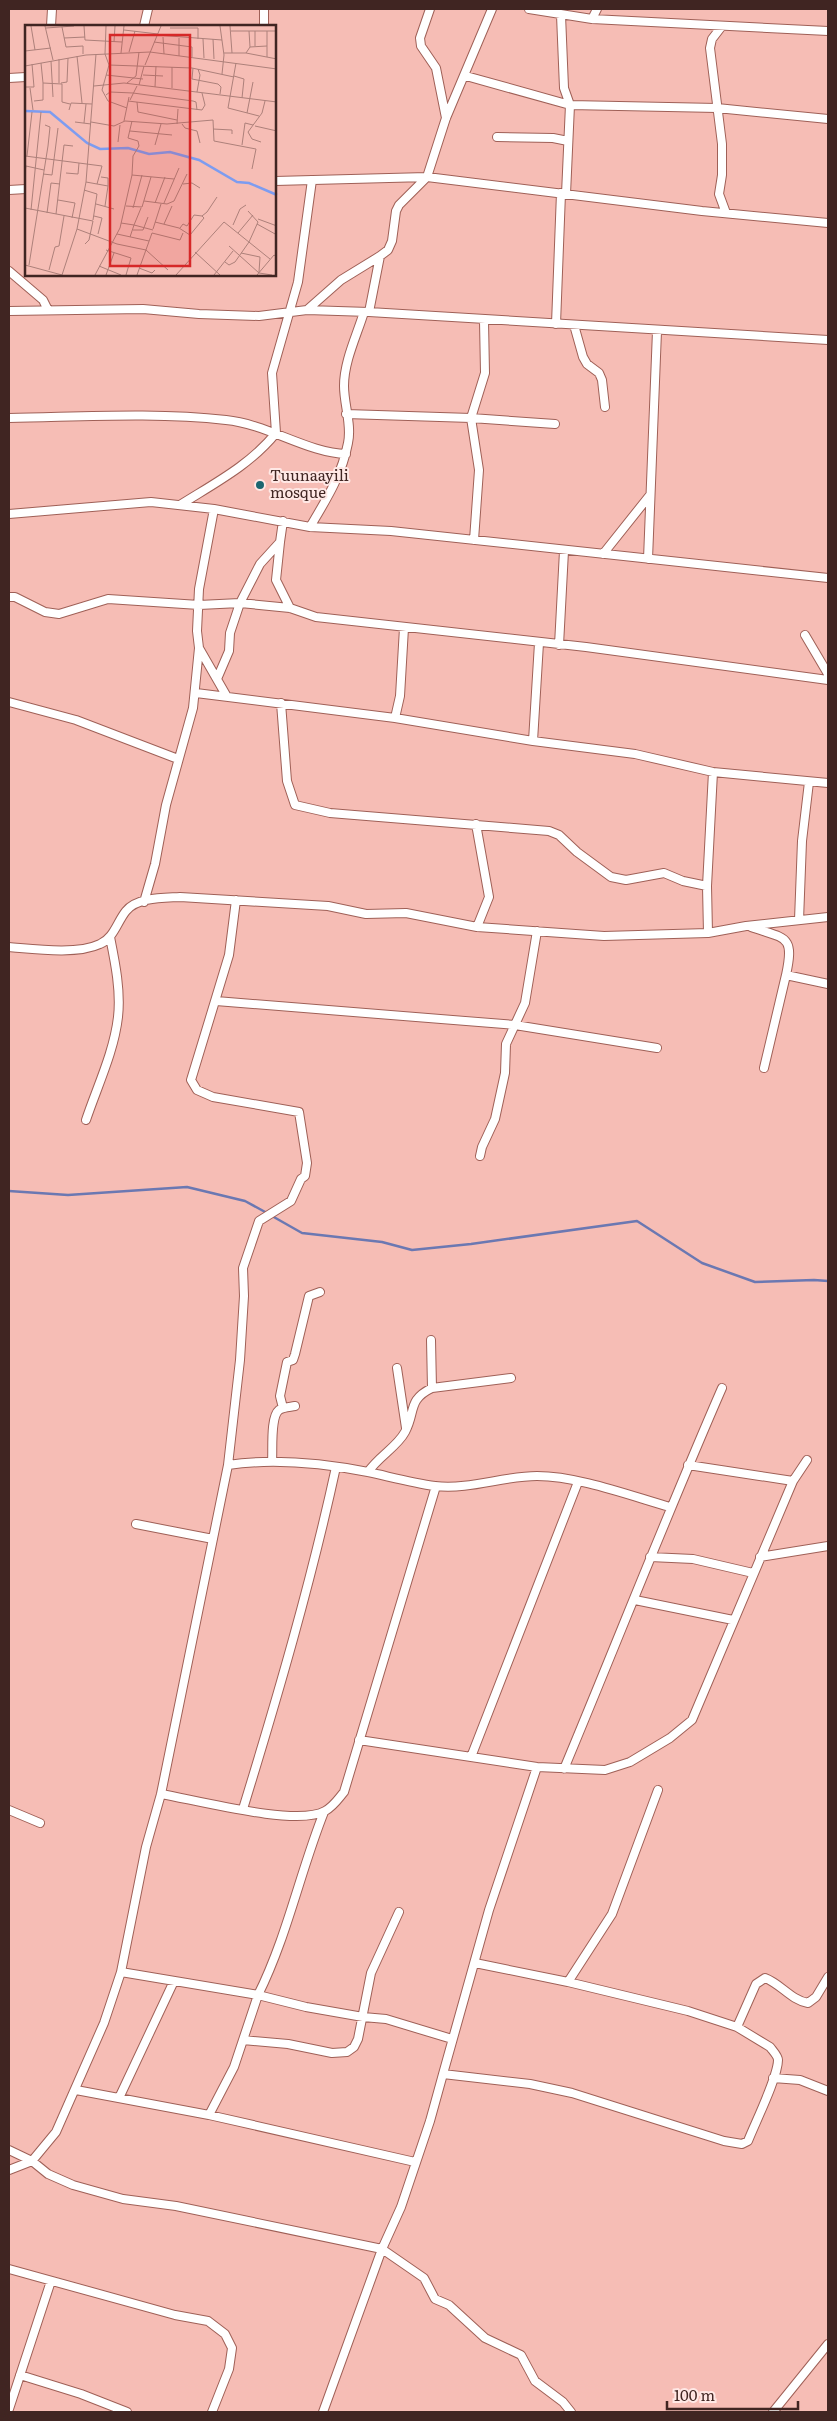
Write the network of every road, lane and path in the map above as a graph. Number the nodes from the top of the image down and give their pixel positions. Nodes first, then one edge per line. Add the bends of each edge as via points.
1 (52, 9) edge
2 (148, 9) edge
3 (264, 9) edge
4 (430, 9) edge
5 (492, 9) edge
6 (529, 9) edge
7 (597, 9) edge
8 (561, 15) junction
9 (592, 19) junction
10 (51, 25) edge
11 (144, 25) edge
12 (264, 25) edge
13 (722, 26) junction
14 (828, 31) edge
15 (466, 76) junction
16 (25, 77) edge
17 (9, 78) edge
18 (570, 105) junction
19 (717, 108) junction
20 (446, 118) junction
21 (828, 119) edge
22 (497, 137) dead end
23 (568, 141) junction
24 (427, 177) junction
25 (276, 180) edge
26 (312, 180) junction
27 (25, 189) edge
28 (9, 190) edge
29 (564, 193) junction
30 (726, 213) junction
31 (828, 222) edge
32 (380, 256) junction
33 (9, 271) edge
34 (48, 310) junction
35 (308, 310) junction
36 (9, 311) edge
37 (289, 312) junction
38 (367, 312) junction
39 (484, 321) junction
40 (556, 324) junction
41 (574, 325) junction
42 (657, 331) junction
43 (828, 340) edge
44 (605, 407) dead end
45 (346, 414) junction
46 (9, 418) edge
47 (471, 418) junction
48 (555, 424) dead end
49 (276, 433) junction
50 (346, 454) junction
51 (650, 495) junction
52 (180, 505) junction
53 (214, 509) junction
54 (9, 514) edge
55 (283, 521) junction
56 (310, 527) junction
57 (474, 540) junction
58 (280, 542) junction
59 (564, 551) junction
60 (603, 554) junction
61 (648, 559) junction
62 (828, 578) edge
63 (9, 597) edge
64 (240, 603) junction
65 (199, 606) junction
66 (290, 608) junction
67 (404, 628) junction
68 (805, 635) dead end
69 (539, 642) junction
70 (560, 644) junction
71 (199, 648) junction
72 (828, 674) edge
73 (217, 679) junction
74 (828, 680) edge
75 (196, 693) junction
76 (226, 695) junction
77 (9, 702) edge
78 (281, 703) junction
79 (395, 718) junction
80 (533, 741) junction
81 (178, 759) junction
82 (713, 772) junction
83 (809, 782) junction
84 (828, 783) edge
85 (476, 824) junction
86 (707, 886) junction
87 (236, 900) junction
88 (144, 902) junction
89 (828, 917) edge
90 (800, 920) junction
91 (746, 926) junction
92 (477, 927) junction
93 (537, 931) junction
94 (708, 933) junction
95 (110, 937) junction
96 (9, 947) edge
97 (786, 975) junction
98 (828, 984) edge
99 (216, 1000) junction
100 (515, 1025) junction
101 (657, 1048) dead end
102 (764, 1068) dead end
103 (86, 1120) dead end
104 (480, 1156) dead end
105 (320, 1292) dead end
106 (431, 1340) dead end
107 (397, 1368) dead end
108 (511, 1378) dead end
109 (432, 1388) junction
110 (722, 1388) dead end
111 (295, 1406) dead end
112 (283, 1408) junction
113 (406, 1430) junction
114 (807, 1460) dead end
115 (272, 1461) junction
116 (228, 1465) junction
117 (688, 1465) junction
118 (336, 1467) junction
119 (368, 1472) junction
120 (793, 1481) junction
121 (578, 1482) junction
122 (436, 1486) junction
123 (670, 1507) junction
124 (136, 1524) dead end
125 (213, 1539) junction
126 (828, 1546) edge
127 (650, 1557) junction
128 (760, 1557) junction
129 (753, 1573) junction
130 (635, 1600) junction
131 (733, 1620) junction
132 (359, 1740) junction
133 (472, 1757) junction
134 (537, 1767) junction
135 (564, 1769) junction
136 (658, 1790) dead end
137 (161, 1794) junction
138 (244, 1809) junction
139 (9, 1810) edge
140 (324, 1812) junction
141 (40, 1823) dead end
142 (399, 1912) dead end
143 (475, 1963) junction
144 (121, 1972) junction
145 (828, 1977) edge
146 (174, 1981) junction
147 (568, 1982) junction
148 (258, 1995) junction
149 (363, 2018) junction
150 (737, 2027) junction
151 (452, 2039) junction
152 (244, 2040) junction
153 (443, 2074) junction
154 (773, 2078) junction
155 (76, 2090) junction
156 (828, 2091) edge
157 (119, 2098) junction
158 (209, 2115) junction
159 (9, 2150) edge
160 (32, 2161) junction
161 (416, 2162) junction
162 (9, 2170) edge
163 (382, 2249) junction
164 (9, 2269) edge
165 (51, 2282) junction
166 (828, 2344) edge
167 (20, 2375) junction
168 (9, 2409) edge
169 (127, 2412) edge
170 (212, 2412) edge
171 (323, 2412) edge
172 (571, 2412) edge
173 (773, 2412) edge

1 - 10 street
2 - 11 street
3 - 12 street
4 - 20 street via 420,38 421,46 436,68
5 - 15 street
6 - 8 street
7 - 9 street
8 - 9 street
8 - 18 street via 564,88
9 - 13 street
13 - 14 street
13 - 19 street via 712,39 710,48
15 - 18 street
15 - 20 street
16 - 17 street
18 - 19 street
18 - 23 street
19 - 21 street
19 - 30 street via 722,144 719,194
20 - 24 street
22 - 23 street
23 - 29 street
24 - 26 street
24 - 29 street
24 - 32 street via 398,205 392,241
25 - 26 street
26 - 37 street via 298,282
27 - 28 street
29 - 30 street
29 - 40 street
30 - 31 street
32 - 35 street via 341,280
32 - 38 street
33 - 34 street via 43,300
34 - 36 street
34 - 37 street via 143,309 259,316
35 - 37 street
35 - 38 street
37 - 49 street via 272,372
38 - 39 street
38 - 45 street via 345,371
39 - 40 street
39 - 47 street via 485,373
40 - 41 street
41 - 42 street
41 - 44 street via 583,357 602,380
42 - 43 street
42 - 51 street
45 - 47 street
45 - 50 street via 349,441
46 - 49 street via 227,420
47 - 48 street
47 - 57 street via 478,470
49 - 50 street via 332,454
49 - 52 street via 241,467
50 - 56 street via 338,479
51 - 60 street
51 - 61 street
52 - 53 street
52 - 54 street via 151,502
53 - 55 street
53 - 65 street via 199,589
55 - 56 street
55 - 58 street
56 - 57 street
57 - 59 street
58 - 64 street via 260,564
58 - 66 street via 276,580
59 - 60 street
59 - 70 street
60 - 61 street
61 - 62 street
63 - 65 street via 58,614 108,599
64 - 65 street
64 - 66 street
64 - 73 street via 230,633 229,651
65 - 71 street
66 - 67 street via 316,617
67 - 69 street
67 - 79 street via 400,696
68 - 72 street
69 - 70 street
69 - 80 street
70 - 74 street
71 - 73 street
71 - 75 street
73 - 76 street
75 - 76 street
75 - 81 street
76 - 78 street
77 - 81 street via 76,720
78 - 79 street
78 - 85 street via 287,781 295,805 330,813
79 - 80 street
80 - 82 street via 635,754
81 - 88 street
82 - 83 street
82 - 86 street
83 - 84 street
83 - 90 street via 802,841
85 - 86 street via 560,834 577,852 611,877 626,880 664,873
85 - 92 street via 489,898
86 - 94 street
87 - 88 street via 180,897
87 - 92 street via 328,906 366,914 406,913
87 - 99 street via 229,955
88 - 95 street via 126,910
89 - 90 street
90 - 91 street
91 - 94 street
91 - 97 street via 782,937 788,942 791,954
92 - 93 street
93 - 94 street via 604,936
93 - 100 street via 525,1003
95 - 96 street via 100,944 81,949
95 - 103 street via 115,960 118,1017
97 - 98 street
97 - 102 street
99 - 100 street
99 - 116 street via 191,1080 197,1090 213,1098 299,1112 307,1163 305,1176 291,1201 259,1221 243,1268 240,1360
100 - 101 street
100 - 104 street via 506,1044 505,1073 495,1119
105 - 112 street via 309,1296 295,1354 288,1362 280,1396
106 - 109 street
107 - 113 street
108 - 109 street
109 - 113 street via 421,1393 413,1403
110 - 117 street
111 - 112 street
112 - 115 street via 276,1413 273,1423
113 - 119 street
114 - 120 street
115 - 116 street
115 - 118 street
116 - 125 street
117 - 120 street
117 - 123 street
118 - 119 street
118 - 138 street via 311,1577
119 - 122 street
120 - 128 street
121 - 122 street via 536,1476 459,1487
121 - 123 street
121 - 133 street
122 - 132 street
123 - 127 street
124 - 125 street
125 - 137 street
126 - 128 street
127 - 129 street via 693,1559
127 - 130 street
128 - 129 street
129 - 131 street
130 - 131 street
130 - 135 street
131 - 135 street via 692,1720 670,1738 630,1762 606,1770
132 - 133 street
132 - 140 street via 344,1792 336,1804
133 - 134 street
134 - 135 street
134 - 143 street via 489,1910
136 - 147 street via 612,1914
137 - 138 street
137 - 144 street via 146,1847
138 - 140 street via 286,1816
139 - 141 street
140 - 148 street via 283,1937
142 - 149 street via 371,1973
143 - 147 street
143 - 151 street
144 - 146 street
144 - 155 street
145 - 150 street via 816,1997 808,2003 785,1993 765,1978 756,1984
146 - 148 street
146 - 157 street
147 - 150 street via 688,2011
148 - 149 street
148 - 152 street
149 - 151 street via 386,2019
149 - 152 street via 358,2039 347,2052 332,2053
150 - 154 street via 775,2052 778,2060
151 - 153 street
152 - 158 street via 225,2088
153 - 154 street via 530,2084 572,2093 742,2144 748,2141
153 - 161 street
154 - 156 street via 800,2080
155 - 157 street
155 - 160 street via 56,2132
157 - 158 street
158 - 161 street
159 - 160 street
160 - 162 street
160 - 163 street via 48,2174 73,2185 123,2199 176,2206
161 - 163 street
163 - 171 street
163 - 172 street via 424,2278 435,2299 450,2305 486,2338 521,2355 535,2381
164 - 165 street
165 - 167 street
165 - 170 street via 208,2321 225,2334 232,2348 229,2369
166 - 173 street
167 - 168 street
167 - 169 street

